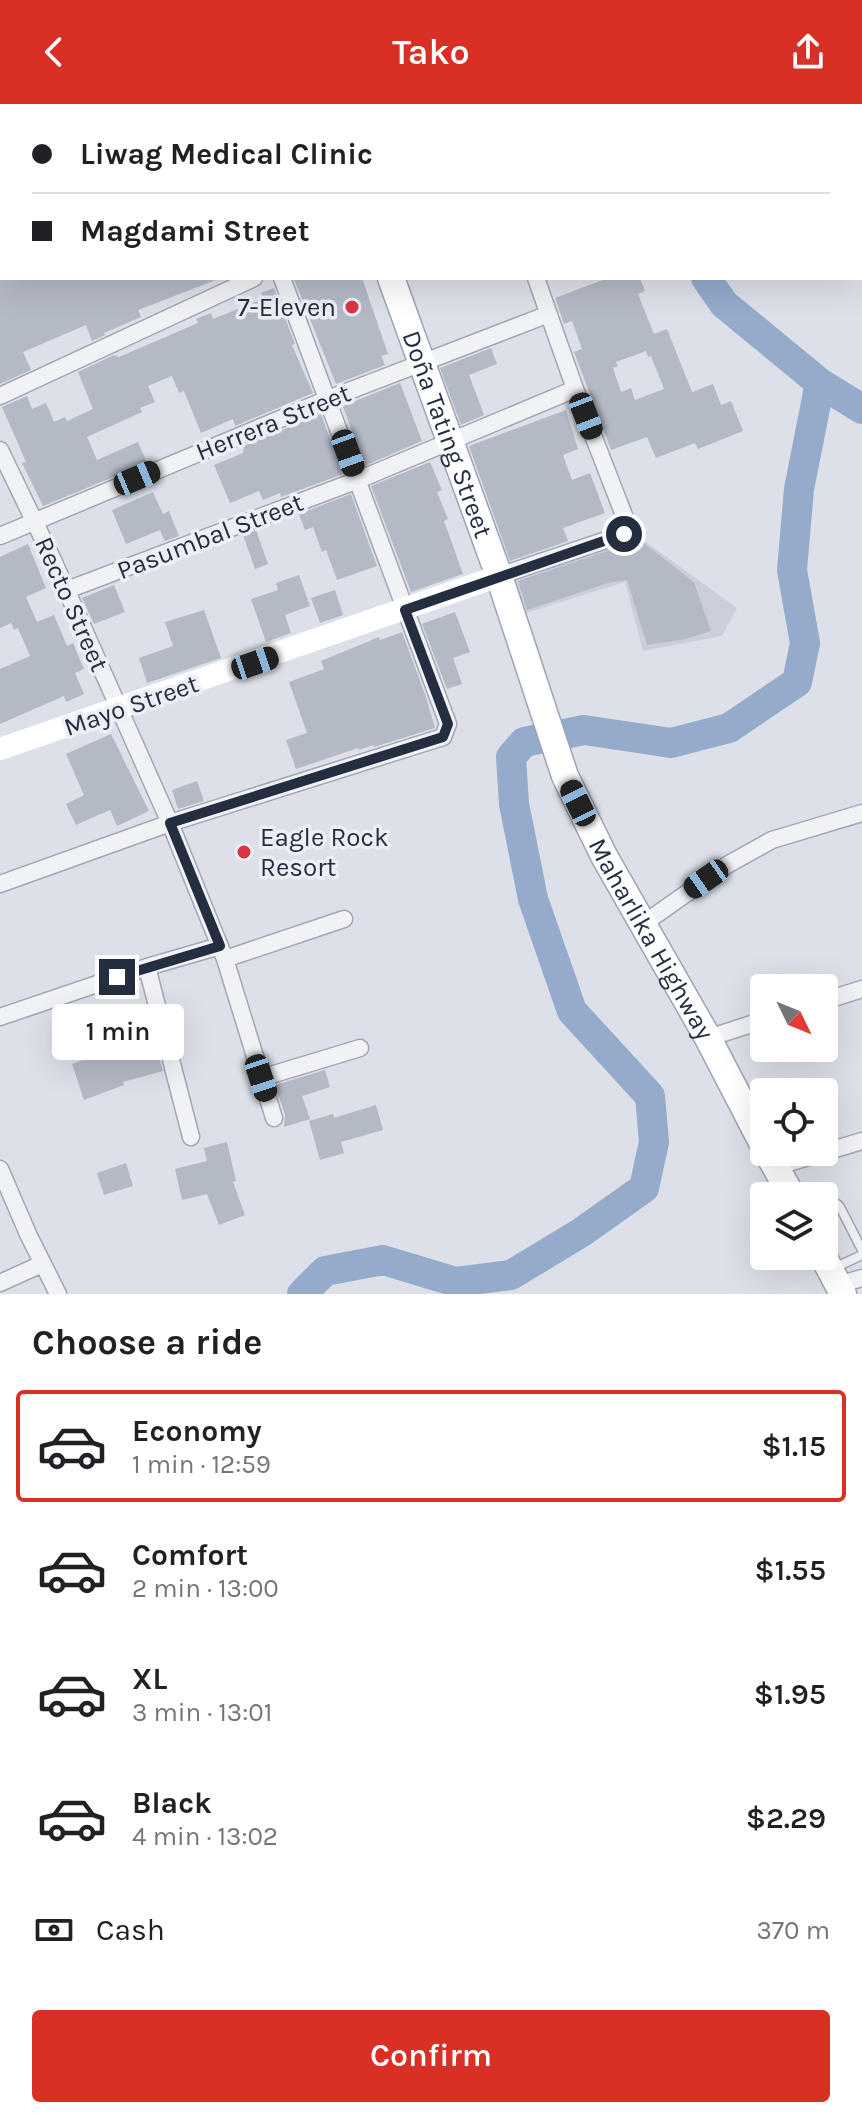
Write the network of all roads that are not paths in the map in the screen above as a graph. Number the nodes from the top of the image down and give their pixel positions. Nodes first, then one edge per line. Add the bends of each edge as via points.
1 (250, 280) edge
2 (283, 280) edge
3 (392, 280) edge
4 (537, 280) edge
5 (549, 314) junction
6 (423, 361) junction
7 (575, 389) junction
8 (0, 396) edge
9 (328, 399) junction
10 (450, 442) junction
11 (0, 450) edge
12 (358, 480) junction
13 (35, 521) junction
14 (0, 536) edge
15 (499, 576) junction
16 (67, 590) junction
17 (405, 610) junction
18 (119, 710) junction
19 (549, 729) joint
20 (0, 749) edge
21 (862, 813) edge
22 (170, 823) junction
23 (0, 884) edge
24 (344, 919) dead end
25 (643, 924) junction
26 (223, 953) junction
27 (147, 967) junction
28 (862, 989) edge
29 (838, 997) edge
30 (0, 1017) edge
31 (750, 1024) edge
32 (708, 1038) junction
33 (360, 1048) dead end
34 (261, 1078) junction
35 (274, 1118) dead end
36 (750, 1119) edge
37 (191, 1137) dead end
38 (862, 1141) edge
39 (838, 1145) edge
40 (0, 1169) edge
41 (838, 1205) edge
42 (862, 1252) edge
43 (42, 1264) junction
44 (839, 1277) edge
45 (0, 1283) edge
46 (58, 1294) edge

1 - 8 street
2 - 9 street
3 - 6 main road, Doña Tating Street
4 - 5 street
5 - 6 street, Herrera Street
5 - 7 street
6 - 9 street, Herrera Street
6 - 10 main road, Doña Tating Street
7 - 10 street, Pasumbal Street
7 - 15 street, Mayo Street via 627,523 624,534
9 - 12 street
9 - 13 street, Herrera Street
10 - 12 street, Pasumbal Street
10 - 15 main road, Doña Tating Street
11 - 13 street, Recto Street
12 - 16 street, Pasumbal Street
12 - 17 street
13 - 14 street, Herrera Street
13 - 16 street, Recto Street
15 - 17 street, Mayo Street
15 - 19 main road, Doña Tating Street
16 - 18 street, Recto Street
17 - 18 street, Mayo Street
17 - 22 street via 448,724 443,737
18 - 20 street, Mayo Street
18 - 22 street, Recto Street
19 - 25 main road, Maharlika Highway via 565,776
21 - 25 street via 772,840
22 - 23 street
22 - 26 street, Recto Street
24 - 26 street
25 - 32 main road, Maharlika Highway
26 - 27 street
26 - 34 street, Recto Street
27 - 30 street
27 - 37 street
28 - 29 street
31 - 32 street
32 - 36 main road, Maharlika Highway
33 - 34 street
34 - 35 street, Recto Street
38 - 39 street
40 - 43 street
41 - 42 lane
42 - 44 lane
43 - 45 street
43 - 46 street

